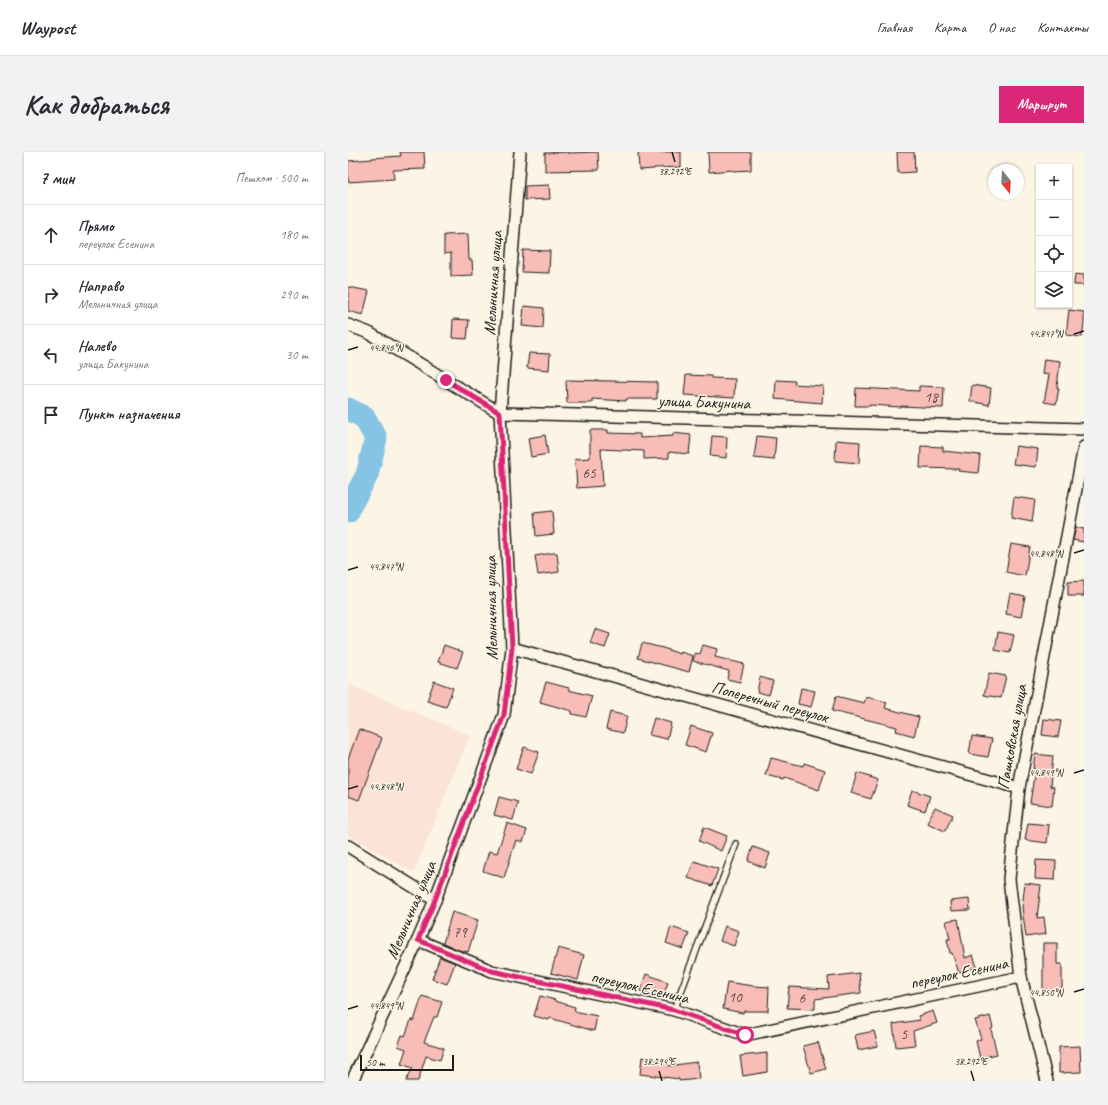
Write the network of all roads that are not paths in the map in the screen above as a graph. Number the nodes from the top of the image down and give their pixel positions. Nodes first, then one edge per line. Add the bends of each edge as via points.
1 (520, 152) edge
2 (348, 325) edge
3 (500, 413) junction
4 (1084, 429) edge
5 (1084, 447) edge
6 (512, 648) junction
7 (1019, 788) junction
8 (736, 844) dead end
9 (348, 846) edge
10 (435, 900) junction
11 (418, 940) junction
12 (1021, 977) junction
13 (674, 1010) junction
14 (352, 1081) edge
15 (1048, 1081) edge

1 - 3 street, Мельничная улица
2 - 3 street, улица Бакунина via 369,333
3 - 4 street, улица Бакунина
3 - 6 street, Мельничная улица
5 - 7 street, Пашковская улица
6 - 7 street, Поперечный переулок
6 - 10 street, Мельничная улица via 504,715
7 - 12 street, Пашковская улица via 1008,880
8 - 13 lane
9 - 10 street
10 - 11 street, Мельничная улица
11 - 13 street, переулок Есенина via 492,971
11 - 14 street, Мельничная улица
12 - 13 street, переулок Есенина via 745,1035
12 - 15 street, Пашковская улица

